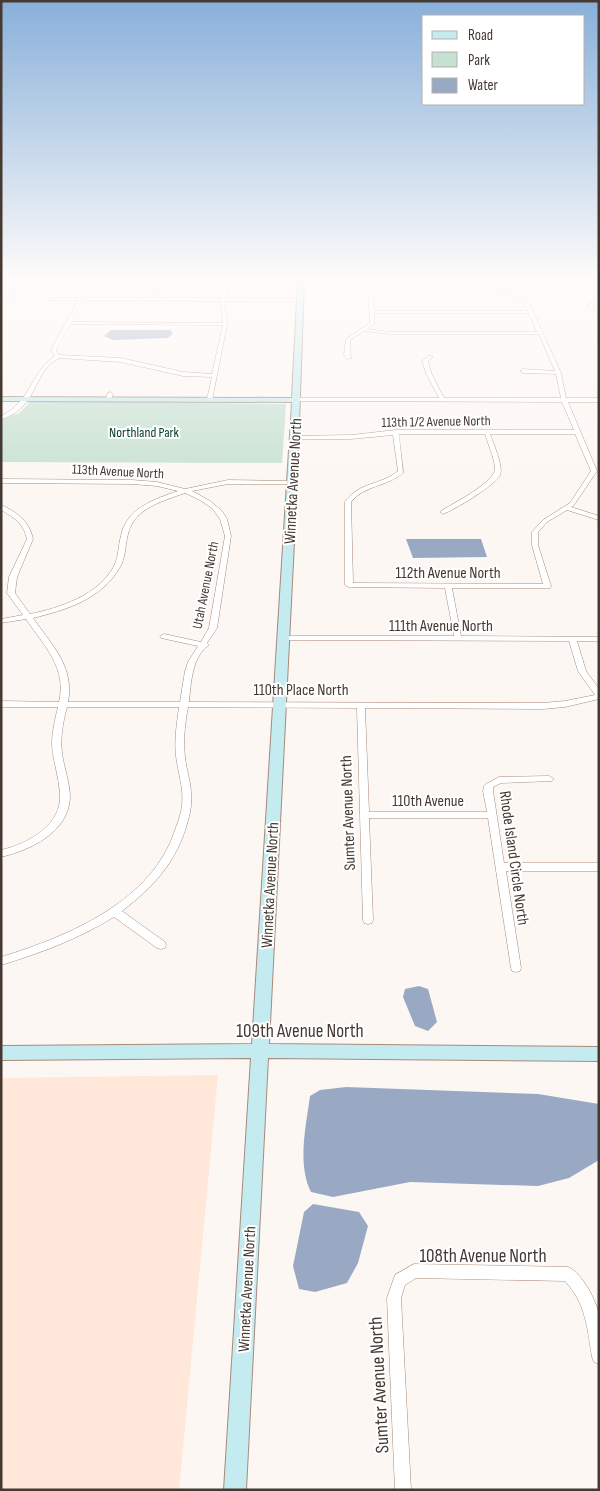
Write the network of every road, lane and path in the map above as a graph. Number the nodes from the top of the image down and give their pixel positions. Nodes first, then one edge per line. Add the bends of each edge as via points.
1 (53, 350) edge
2 (220, 350) edge
3 (299, 350) edge
4 (347, 350) edge
5 (547, 350) edge
6 (58, 356) junction
7 (136, 357) dead end
8 (430, 357) dead end
9 (349, 358) dead end
10 (129, 361) junction
11 (523, 371) dead end
12 (558, 373) junction
13 (214, 376) junction
14 (1, 398) edge
15 (27, 399) junction
16 (210, 399) junction
17 (296, 400) junction
18 (442, 400) junction
19 (564, 400) junction
20 (599, 400) edge
21 (1, 418) edge
22 (396, 432) junction
23 (488, 432) junction
24 (578, 432) junction
25 (295, 437) junction
26 (1, 481) edge
27 (293, 482) junction
28 (185, 491) junction
29 (1, 507) edge
30 (567, 508) junction
31 (443, 512) dead end
32 (599, 518) edge
33 (448, 585) junction
34 (28, 617) junction
35 (1, 621) edge
36 (164, 636) dead end
37 (284, 638) junction
38 (458, 639) junction
39 (572, 639) junction
40 (599, 639) edge
41 (205, 645) junction
42 (599, 696) edge
43 (1, 704) edge
44 (63, 704) junction
45 (185, 704) junction
46 (280, 704) junction
47 (361, 704) junction
48 (549, 779) dead end
49 (364, 815) junction
50 (491, 815) junction
51 (1, 854) edge
52 (500, 867) junction
53 (599, 867) edge
54 (114, 911) junction
55 (368, 920) dead end
56 (161, 945) dead end
57 (1, 961) edge
58 (516, 968) dead end
59 (259, 1050) junction
60 (1, 1053) edge
61 (599, 1054) edge
62 (568, 1274) joint
63 (400, 1280) joint
64 (599, 1357) edge
65 (235, 1490) edge
66 (403, 1490) edge

1 - 6 street
2 - 13 street
3 - 17 street, Winnetka Avenue North
4 - 9 street
5 - 12 street
6 - 10 street
6 - 15 street via 42,368
7 - 10 street
8 - 18 street via 425,361 427,375 438,386
10 - 13 street via 190,375
11 - 12 street
12 - 19 street
13 - 16 street
14 - 15 street
15 - 16 street via 109,396
15 - 21 street via 20,409
16 - 17 street
17 - 18 street
17 - 25 street, Winnetka Avenue North
18 - 19 street
19 - 20 street
19 - 24 street
22 - 23 street, 113th 1/2 Avenue North
22 - 25 street, 113th 1/2 Avenue North via 351,437
22 - 33 street, 112th Avenue North via 401,472 392,479 362,489 348,502 349,585
23 - 24 street, 113th 1/2 Avenue North
23 - 31 street via 497,475 483,488
24 - 30 street via 594,468 591,482
25 - 27 street, Winnetka Avenue North
26 - 28 street, 113th Avenue North via 132,482
27 - 28 street, 113th Avenue North via 228,482
27 - 37 street, Winnetka Avenue North
28 - 34 street via 152,504 131,518 126,524 120,562 99,587 74,602
28 - 41 street, Utah Avenue North via 211,503 221,513 227,527 215,619
29 - 34 street via 23,522 29,532 30,539 10,584 15,600
30 - 32 street
30 - 33 street, 112th Avenue North via 545,521 535,532 535,545 547,586
33 - 38 street
34 - 35 street
34 - 44 street via 64,669 67,681
36 - 41 street, Utah Avenue North
37 - 38 street, 111th Avenue North
37 - 46 street, Winnetka Avenue North
38 - 39 street, 111th Avenue North
39 - 40 street, 111th Avenue North
39 - 42 street via 582,671
41 - 45 street, Utah Avenue North via 192,662
42 - 47 street, 110th Place North via 543,706
43 - 44 street, 110th Place North
44 - 45 street, 110th Place North
44 - 51 street via 56,747 64,791 63,809 57,820 36,840
45 - 46 street, 110th Place North
45 - 54 street, Utah Avenue North via 180,750 188,791 181,830 158,871
46 - 47 street, 110th Place North
46 - 59 street, Winnetka Avenue North
47 - 49 street, Sumter Avenue North
48 - 50 street, Rhode Island Circle North via 492,782 488,791
49 - 50 street, 110th Avenue
49 - 55 street, Sumter Avenue North
50 - 52 street, Rhode Island Circle North
52 - 53 street
52 - 58 street, Rhode Island Circle North
54 - 56 street
54 - 57 street, Utah Avenue North via 62,942
59 - 60 street, 109th Avenue North
59 - 61 street, 109th Avenue North
59 - 65 street, Winnetka Avenue North
62 - 63 street, 108th Avenue North via 414,1271
62 - 64 street via 581,1286 589,1303
63 - 66 street, Sumter Avenue North via 394,1298

